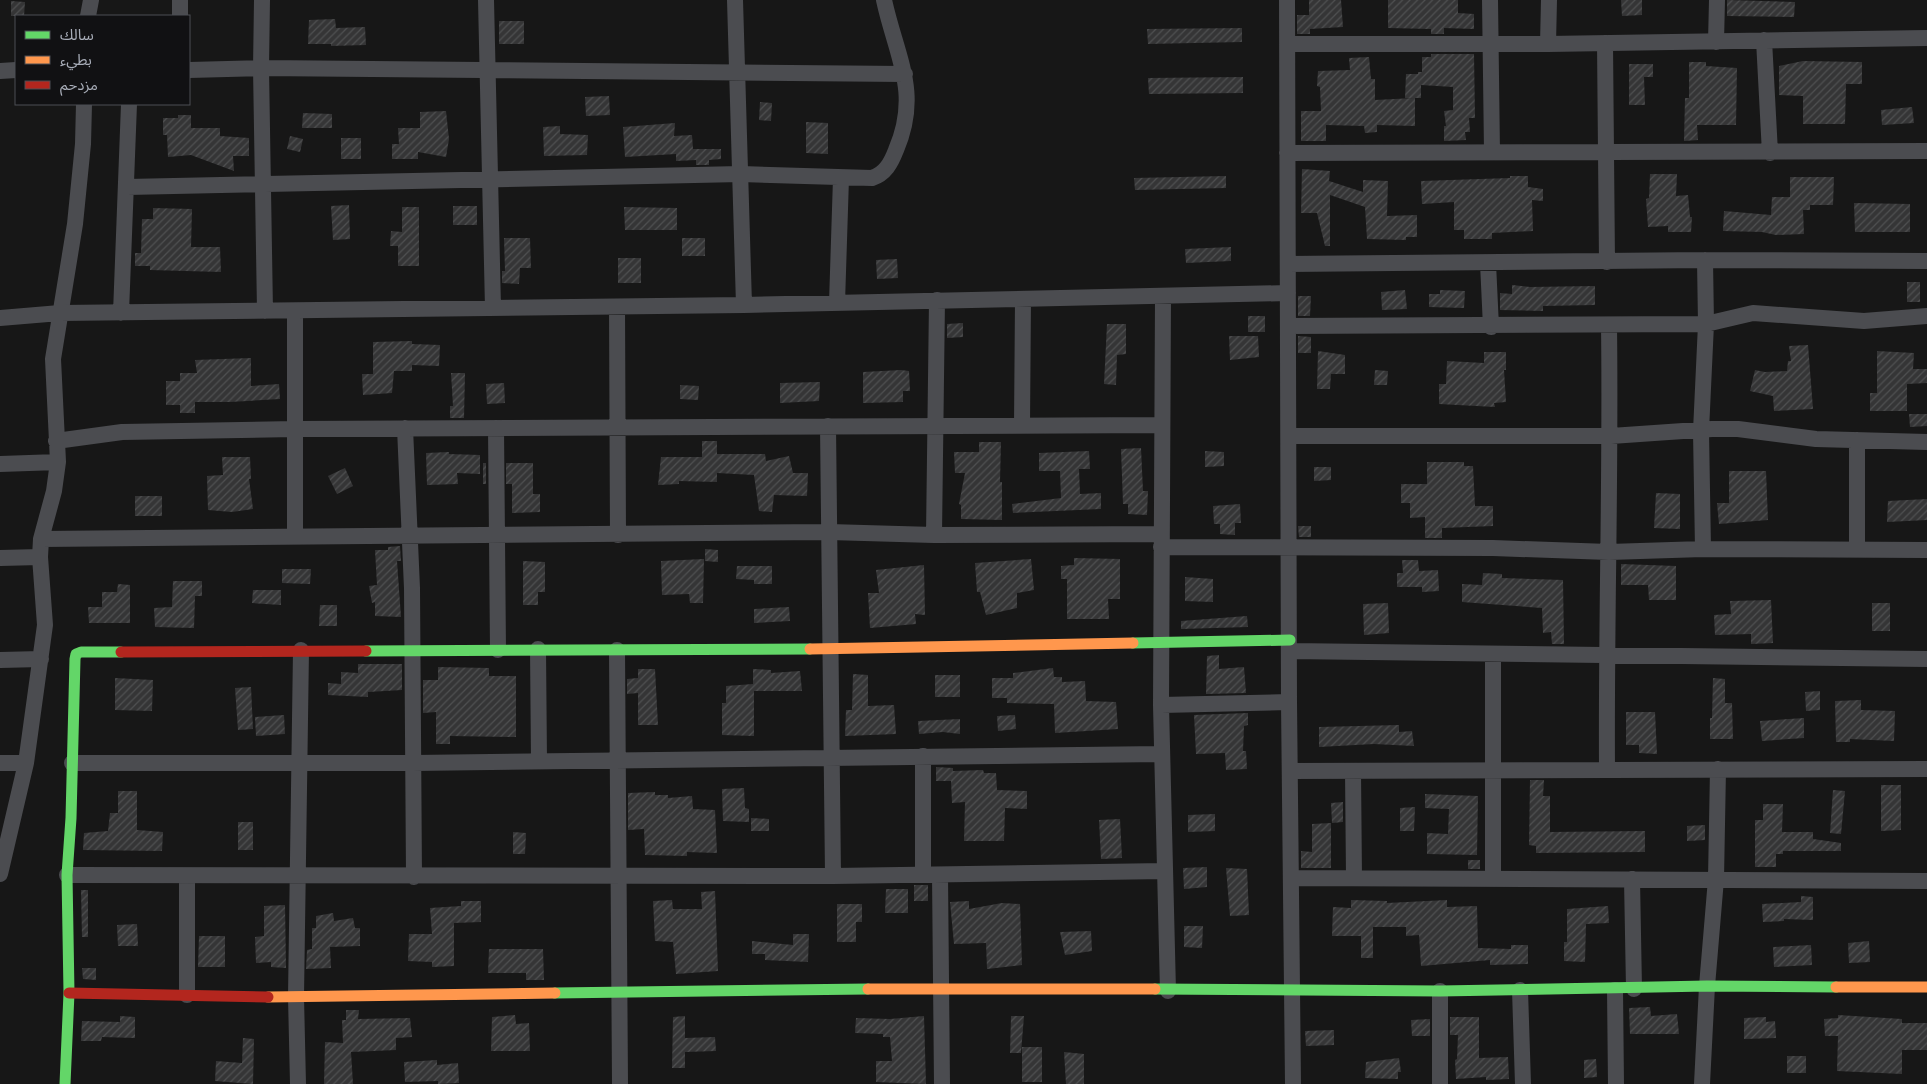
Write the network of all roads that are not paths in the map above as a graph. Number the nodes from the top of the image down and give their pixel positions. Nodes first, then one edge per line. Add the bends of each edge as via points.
1 (90, 0) edge
2 (180, 0) edge
3 (262, 0) edge
4 (486, 0) edge
5 (735, 0) edge
6 (884, 0) edge
7 (1287, 0) edge
8 (1490, 0) edge
9 (1549, 0) edge
10 (1717, 0) edge
11 (88, 15) edge
12 (180, 15) edge
13 (1927, 38) edge
14 (1764, 40) junction
15 (1716, 42) junction
16 (1605, 43) junction
17 (1287, 44) junction
18 (1490, 44) junction
19 (1548, 44) junction
20 (261, 68) junction
21 (15, 70) edge
22 (190, 70) edge
23 (0, 71) edge
24 (486, 71) junction
25 (738, 71) junction
26 (905, 74) junction
27 (84, 105) edge
28 (128, 105) edge
29 (1927, 151) edge
30 (1492, 152) junction
31 (1605, 152) junction
32 (1287, 153) junction
33 (1770, 153) junction
34 (741, 174) junction
35 (841, 178) junction
36 (492, 179) junction
37 (263, 184) junction
38 (127, 187) junction
39 (1705, 260) junction
40 (1927, 261) edge
41 (1607, 262) junction
42 (1488, 263) junction
43 (1288, 264) junction
44 (1288, 293) junction
45 (1163, 298) junction
46 (1023, 299) junction
47 (937, 300) junction
48 (837, 303) junction
49 (744, 306) junction
50 (617, 307) junction
51 (493, 308) junction
52 (265, 311) junction
53 (295, 311) junction
54 (60, 313) junction
55 (121, 313) junction
56 (1927, 316) edge
57 (0, 318) edge
58 (1706, 324) junction
59 (1608, 325) junction
60 (1288, 326) junction
61 (1491, 326) junction
62 (1022, 425) junction
63 (1162, 425) junction
64 (617, 426) junction
65 (828, 426) junction
66 (934, 426) junction
67 (405, 428) junction
68 (496, 428) junction
69 (295, 429) junction
70 (1700, 431) junction
71 (1290, 436) junction
72 (1611, 436) junction
73 (1857, 440) junction
74 (56, 441) junction
75 (1927, 442) edge
76 (58, 462) junction
77 (0, 464) edge
78 (829, 532) junction
79 (498, 534) junction
80 (934, 534) junction
81 (410, 535) junction
82 (618, 535) junction
83 (295, 536) junction
84 (41, 539) junction
85 (1161, 540) junction
86 (1290, 548) junction
87 (1703, 549) junction
88 (1857, 550) junction
89 (1927, 550) edge
90 (1609, 552) junction
91 (40, 556) junction
92 (0, 558) edge
93 (1161, 644) junction
94 (1290, 646) junction
95 (830, 648) junction
96 (538, 649) junction
97 (301, 650) junction
98 (413, 650) junction
99 (498, 650) junction
100 (618, 650) junction
101 (1493, 654) junction
102 (1606, 655) junction
103 (41, 659) junction
104 (1927, 659) edge
105 (0, 660) edge
106 (1289, 702) junction
107 (1161, 705) junction
108 (1162, 754) junction
109 (923, 756) junction
110 (831, 758) junction
111 (538, 761) junction
112 (26, 762) junction
113 (72, 762) junction
114 (617, 762) junction
115 (0, 763) edge
116 (300, 763) junction
117 (414, 763) junction
118 (1718, 769) junction
119 (1927, 769) edge
120 (1493, 770) junction
121 (1607, 770) junction
122 (1290, 771) junction
123 (1353, 771) junction
124 (1165, 871) junction
125 (0, 874) edge
126 (67, 875) junction
127 (923, 875) junction
128 (940, 875) junction
129 (187, 876) junction
130 (618, 876) junction
131 (833, 876) junction
132 (298, 877) junction
133 (414, 877) junction
134 (1291, 878) junction
135 (1354, 878) junction
136 (1493, 879) junction
137 (1632, 879) junction
138 (1716, 879) junction
139 (1927, 881) edge
140 (1707, 986) junction
141 (1927, 987) edge
142 (941, 988) junction
143 (1634, 989) junction
144 (1291, 990) junction
145 (1520, 990) junction
146 (1615, 990) junction
147 (1168, 991) junction
148 (1440, 991) junction
149 (69, 993) junction
150 (620, 994) junction
151 (187, 995) junction
152 (296, 997) junction
153 (66, 1084) edge
154 (298, 1084) edge
155 (620, 1084) edge
156 (942, 1084) edge
157 (1293, 1084) edge
158 (1440, 1084) edge
159 (1522, 1084) edge
160 (1616, 1084) edge
161 (1702, 1084) edge

1 - 11 street
2 - 12 street
3 - 20 street
4 - 24 street
5 - 25 street
6 - 26 street
7 - 17 street
8 - 18 street
9 - 19 street
10 - 15 street
13 - 14 street
14 - 15 street
14 - 33 street
15 - 16 street
16 - 19 street
16 - 31 street
17 - 18 street
17 - 32 street
18 - 19 street
18 - 30 street
20 - 22 street
20 - 24 street
20 - 37 street
21 - 23 street
24 - 25 street
24 - 36 street
25 - 26 street
25 - 34 street
26 - 35 street via 907,117 891,163 879,176
27 - 54 street via 74,224
28 - 38 street
29 - 33 street
30 - 31 street
30 - 32 street
31 - 33 street
31 - 41 street
32 - 43 street
34 - 35 street
34 - 36 street
34 - 49 street
35 - 48 street
36 - 37 street
36 - 51 street
37 - 38 street
37 - 52 street
38 - 55 street
39 - 40 street
39 - 41 street
39 - 58 street
41 - 42 street
42 - 43 street
42 - 61 street
43 - 44 street
44 - 45 street
44 - 60 street
45 - 46 street
45 - 63 street
46 - 47 street
46 - 62 street
47 - 48 street
47 - 66 street
48 - 49 street
49 - 50 street
50 - 51 street
50 - 64 street
51 - 53 street
52 - 53 street
52 - 55 street
53 - 69 street
54 - 55 street
54 - 57 street
54 - 74 street via 53,359
56 - 58 street via 1864,321 1753,313
58 - 59 street
58 - 70 street
59 - 61 street
59 - 72 street
60 - 61 street
60 - 71 street
62 - 63 street
62 - 66 street
63 - 85 street
64 - 65 street
64 - 68 street
64 - 82 street
65 - 66 street
65 - 78 street
66 - 80 street
67 - 68 street
67 - 69 street
67 - 81 street
68 - 79 street
69 - 74 street via 122,432
69 - 83 street
70 - 72 street
70 - 73 street via 1738,429
70 - 87 street
71 - 72 street
71 - 86 street
72 - 90 street
73 - 75 street
73 - 88 street
74 - 76 street
76 - 77 street
76 - 84 street via 49,515
78 - 80 street
78 - 82 street
78 - 95 street
79 - 81 street
79 - 82 street
79 - 99 street
80 - 85 street
81 - 83 street
81 - 98 street
83 - 84 street
84 - 91 street
85 - 86 street
85 - 93 street
86 - 90 street via 1493,548
86 - 94 street
87 - 88 street
87 - 90 street
88 - 89 street
90 - 102 street
91 - 92 street
91 - 103 street via 45,625
93 - 94 street
93 - 95 street
93 - 107 street
94 - 101 street
94 - 106 street
95 - 100 street
95 - 110 street
96 - 99 street
96 - 100 street
96 - 111 street
97 - 98 street
97 - 113 street via 86,651 76,654
97 - 116 street
98 - 99 street
98 - 117 street
100 - 114 street
101 - 102 street
101 - 120 street
102 - 104 street
102 - 121 street
103 - 105 street
103 - 112 street
106 - 107 street
106 - 122 street
107 - 108 street
108 - 109 street
108 - 124 street
109 - 110 street
109 - 127 street
110 - 114 street
110 - 131 street
111 - 114 street
111 - 117 street
112 - 115 street
112 - 125 street
113 - 116 street
113 - 126 street
114 - 130 street
116 - 117 street
116 - 132 street
117 - 133 street
118 - 119 street
118 - 121 street
118 - 138 street
120 - 121 street
120 - 123 street
120 - 136 street
122 - 123 street
122 - 134 street
123 - 135 street
124 - 128 street
124 - 147 street
126 - 129 street
126 - 149 street
127 - 128 street
127 - 131 street
128 - 142 street
129 - 132 street
129 - 151 street
130 - 131 street
130 - 133 street
130 - 150 street
132 - 133 street
132 - 152 street
134 - 135 street
134 - 144 street
135 - 136 street
136 - 137 street
137 - 138 street
137 - 143 street
138 - 139 street
138 - 140 street
140 - 141 street
140 - 143 street
140 - 161 street
142 - 147 street
142 - 150 street
142 - 156 street
143 - 146 street
144 - 147 street
144 - 148 street
144 - 157 street
145 - 146 street
145 - 148 street
145 - 159 street
146 - 160 street
148 - 158 street
149 - 151 street
149 - 153 street
150 - 152 street
150 - 155 street
151 - 152 street
152 - 154 street

